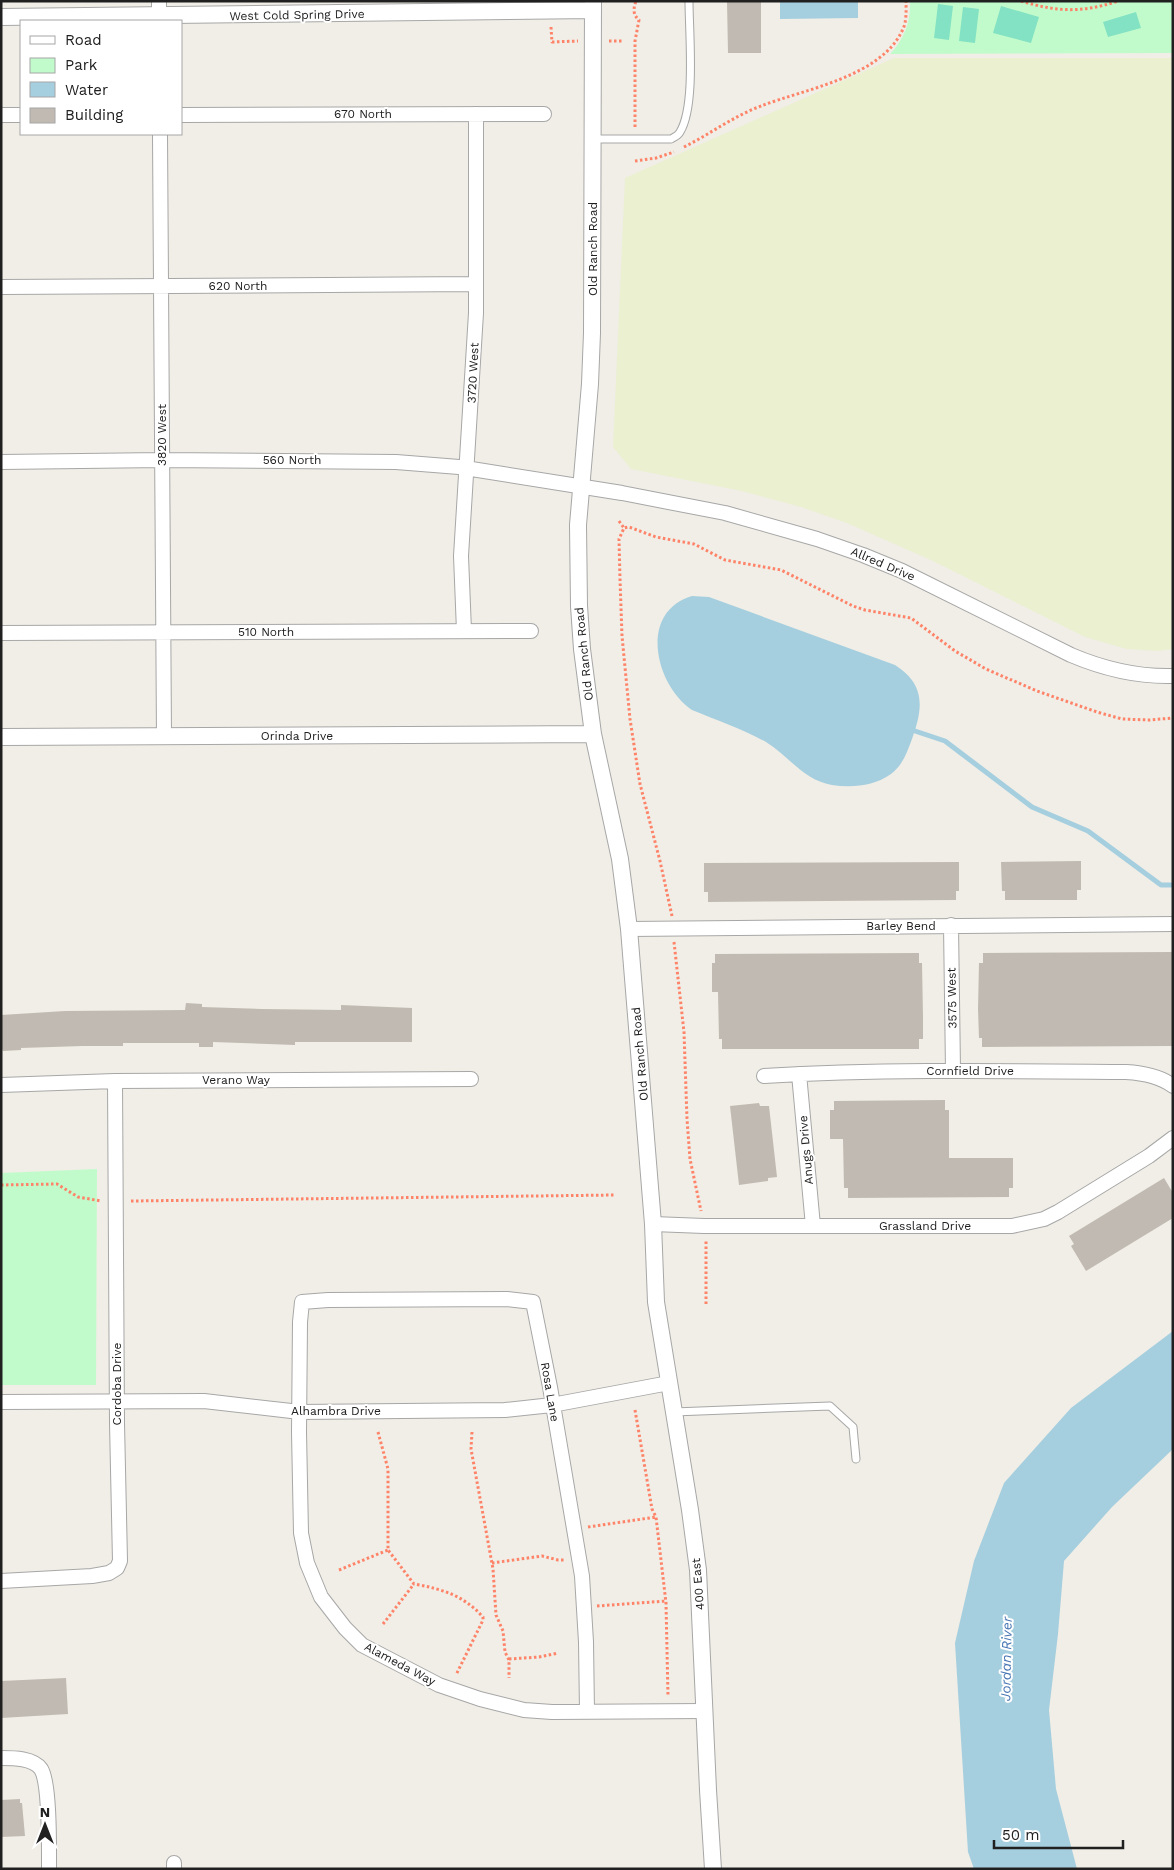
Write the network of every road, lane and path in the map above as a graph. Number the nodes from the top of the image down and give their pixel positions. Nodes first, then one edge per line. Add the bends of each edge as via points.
1 (636, 1) edge
2 (689, 1) edge
3 (906, 1) edge
4 (1021, 1) edge
5 (1118, 1) edge
6 (593, 6) edge
7 (550, 11) junction
8 (159, 13) edge
9 (1, 17) edge
10 (594, 41) junction
11 (622, 41) dead end
12 (476, 114) junction
13 (544, 114) dead end
14 (1, 115) edge
15 (20, 115) edge
16 (182, 115) edge
17 (636, 127) dead end
18 (160, 135) edge
19 (594, 139) junction
20 (636, 161) dead end
21 (475, 284) junction
22 (161, 286) junction
23 (1, 287) edge
24 (162, 460) junction
25 (1, 462) edge
26 (465, 468) junction
27 (580, 486) junction
28 (619, 521) dead end
29 (624, 528) junction
30 (464, 631) junction
31 (531, 631) dead end
32 (1, 633) edge
33 (163, 633) junction
34 (1173, 676) edge
35 (1173, 718) edge
36 (593, 734) junction
37 (1, 737) edge
38 (164, 737) junction
39 (672, 918) dead end
40 (1173, 924) edge
41 (951, 926) junction
42 (629, 929) junction
43 (675, 950) dead end
44 (953, 1070) junction
45 (799, 1074) junction
46 (764, 1076) dead end
47 (471, 1079) dead end
48 (115, 1080) junction
49 (1, 1085) edge
50 (1173, 1086) edge
51 (1173, 1138) edge
52 (1, 1185) edge
53 (614, 1195) dead end
54 (131, 1201) dead end
55 (104, 1202) dead end
56 (702, 1214) dead end
57 (653, 1224) junction
58 (814, 1226) junction
59 (708, 1246) dead end
60 (302, 1302) joint
61 (656, 1302) joint
62 (706, 1304) dead end
63 (669, 1383) junction
64 (1, 1402) edge
65 (116, 1402) junction
66 (552, 1405) junction
67 (635, 1410) dead end
68 (300, 1412) junction
69 (674, 1412) junction
70 (378, 1432) dead end
71 (472, 1432) dead end
72 (856, 1460) dead end
73 (656, 1517) junction
74 (588, 1527) dead end
75 (388, 1550) junction
76 (566, 1560) dead end
77 (492, 1563) junction
78 (339, 1570) dead end
79 (1, 1581) edge
80 (414, 1584) junction
81 (666, 1601) junction
82 (596, 1606) dead end
83 (383, 1624) dead end
84 (558, 1653) dead end
85 (508, 1659) junction
86 (455, 1677) dead end
87 (509, 1678) dead end
88 (668, 1699) dead end
89 (705, 1711) junction
90 (587, 1712) junction
91 (1, 1758) edge
92 (49, 1869) edge
93 (713, 1869) edge

1 - 17 path via 634,13 639,20 635,41
2 - 19 lane via 690,97 679,134 671,139
3 - 20 path via 903,30 888,51 872,64 836,81 760,107 675,151
4 - 5 path via 1075,11
6 - 7 street, West Cold Spring Drive
6 - 10 street, Old Ranch Road
7 - 8 street, West Cold Spring Drive
7 - 10 path via 552,42
8 - 9 street, West Cold Spring Drive
10 - 11 path
10 - 19 street, Old Ranch Road
12 - 13 street, 670 North
12 - 16 street, 670 North
12 - 21 street, 3720 West
14 - 15 street
18 - 22 street, 3820 West
19 - 27 street, Old Ranch Road via 590,384
21 - 22 street, 620 North
21 - 26 street, 3720 West via 473,378
22 - 23 street, 620 North
22 - 24 street, 3820 West
24 - 25 street, 560 North
24 - 26 street, 560 North via 368,460
24 - 33 street, 3820 West
26 - 27 street, 560 North
26 - 30 street, 3720 West via 461,556
27 - 34 street, Allred Drive via 716,511 817,539 902,571 1092,664 1135,675
27 - 36 street, Old Ranch Road via 579,606
28 - 29 path
29 - 35 path via 694,544 725,560 782,570 853,606 911,618 955,651 986,669 1062,700 1122,719
29 - 39 path via 619,538 620,579 630,719 640,784
30 - 31 street, 510 North
30 - 33 street, 510 North
32 - 33 street, 510 North
33 - 38 street, 3820 West
36 - 38 street, Orinda Drive
36 - 42 street, Old Ranch Road via 618,851
37 - 38 street, Orinda Drive
40 - 41 street, Barley Bend
41 - 42 street, Barley Bend
41 - 44 street, 3575 West
42 - 57 street, Old Ranch Road
43 - 56 path via 684,1032 690,1159
44 - 45 street, Cornfield Drive
44 - 50 street, Cornfield Drive via 1135,1073 1158,1078
45 - 46 street, Cornfield Drive
45 - 58 street, Anugs Drive
47 - 48 street, Verano Way
48 - 49 street, Verano Way
48 - 65 street, Cordoba Drive
51 - 58 street, Grassland Drive via 1082,1198 1044,1219 1029,1223 1012,1226
52 - 55 path via 57,1184 78,1197
53 - 54 path
57 - 58 street, Grassland Drive
57 - 61 street, Old Ranch Road
59 - 62 path
60 - 66 street, Rosa Lane via 507,1299 533,1302
60 - 68 street, Alameda Way
61 - 63 street, 400 East
63 - 66 street, Alhambra Drive
63 - 69 street, 400 East
64 - 65 street, Alhambra Drive
65 - 68 street, Alhambra Drive via 204,1401
65 - 79 street, Cordoba Drive via 120,1561 117,1568 92,1576
66 - 68 street, Alhambra Drive via 504,1410
66 - 90 street, Rosa Lane via 582,1576
67 - 73 path
68 - 90 street, Alameda Way via 301,1533 306,1563 321,1597 345,1628 362,1645 439,1685 524,1710
69 - 72 lane via 830,1406 853,1427
69 - 89 street, 400 East via 698,1570
70 - 75 path via 388,1469
71 - 77 path via 472,1449
73 - 74 path
73 - 81 path
75 - 78 path
75 - 80 path
76 - 77 path via 542,1556
77 - 85 path via 496,1615 503,1631
80 - 83 path
80 - 86 path via 455,1594 482,1617
81 - 82 path
81 - 88 path
84 - 85 path
85 - 87 path
89 - 90 street, Alameda Way
89 - 93 street, 400 East
91 - 92 street via 25,1760 42,1770 46,1790

